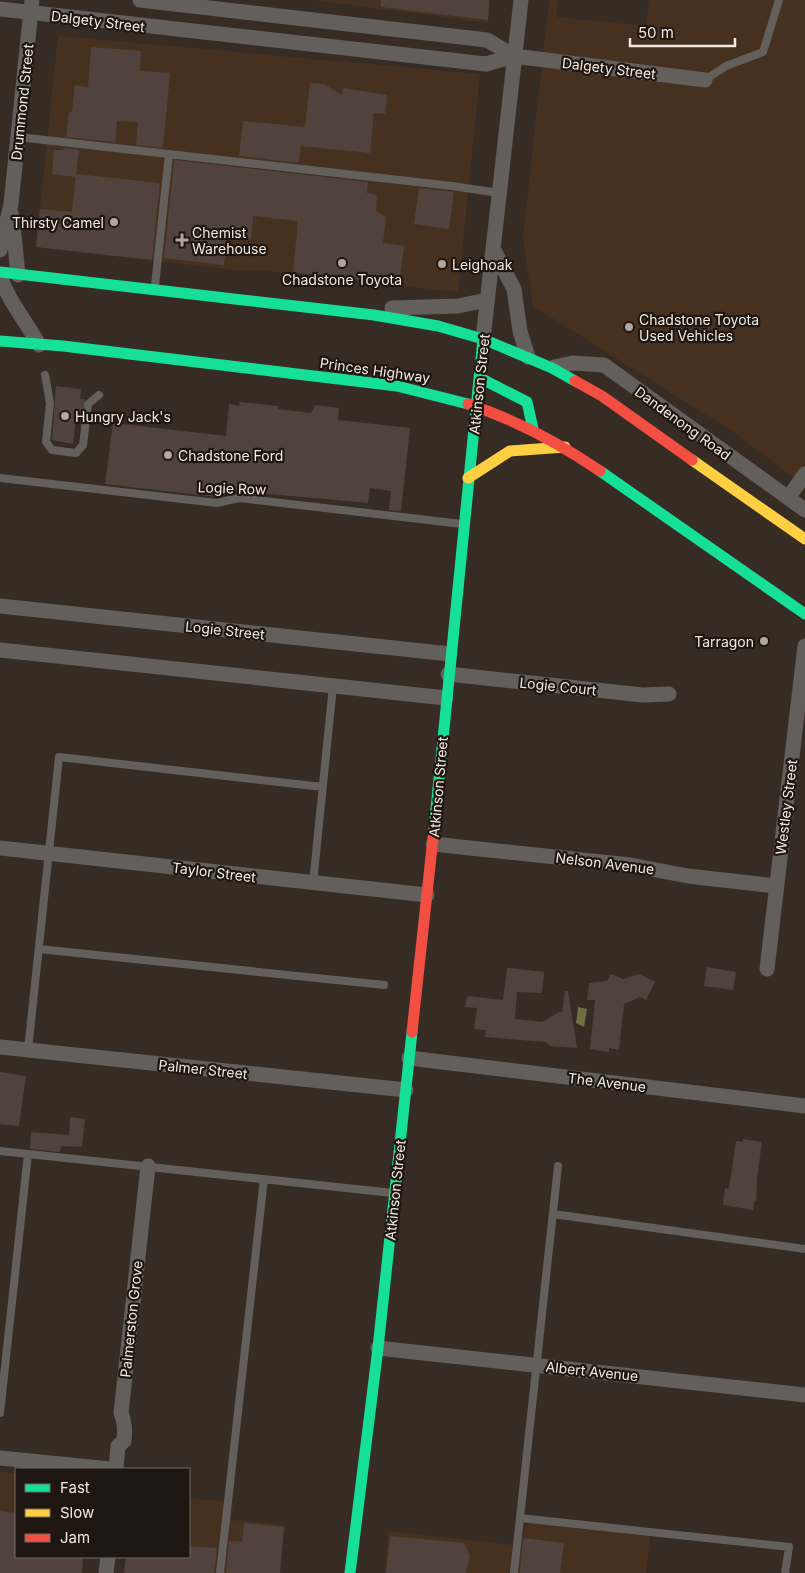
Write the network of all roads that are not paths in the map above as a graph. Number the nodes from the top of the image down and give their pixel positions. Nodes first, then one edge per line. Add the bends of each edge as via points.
1 (140, 0) edge
2 (521, 0) edge
3 (779, 0) edge
4 (32, 6) edge
5 (200, 7) junction
6 (0, 9) edge
7 (360, 25) junction
8 (197, 33) junction
9 (358, 51) junction
10 (514, 56) junction
11 (705, 80) joint
12 (18, 137) junction
13 (169, 154) junction
14 (499, 193) junction
15 (11, 204) junction
16 (493, 248) junction
17 (0, 250) edge
18 (0, 274) edge
19 (18, 275) junction
20 (155, 290) junction
21 (487, 300) junction
22 (338, 310) junction
23 (483, 339) junction
24 (0, 341) edge
25 (39, 345) junction
26 (528, 357) junction
27 (552, 368) junction
28 (45, 375) dead end
29 (480, 378) junction
30 (99, 396) dead end
31 (477, 406) junction
32 (533, 429) junction
33 (565, 447) junction
34 (805, 474) edge
35 (0, 478) edge
36 (468, 478) junction
37 (788, 498) junction
38 (805, 510) edge
39 (463, 524) junction
40 (805, 539) edge
41 (0, 606) edge
42 (805, 614) edge
43 (805, 646) edge
44 (0, 650) edge
45 (450, 654) junction
46 (448, 674) junction
47 (333, 686) junction
48 (669, 694) dead end
49 (446, 698) junction
50 (323, 787) junction
51 (433, 844) junction
52 (0, 848) edge
53 (49, 854) junction
54 (313, 884) junction
55 (776, 886) junction
56 (427, 895) junction
57 (39, 949) junction
58 (767, 969) dead end
59 (384, 986) dead end
60 (0, 1047) edge
61 (28, 1050) junction
62 (409, 1058) junction
63 (406, 1090) junction
64 (805, 1106) edge
65 (0, 1151) edge
66 (28, 1154) junction
67 (148, 1166) junction
68 (558, 1166) dead end
69 (264, 1179) junction
70 (395, 1193) junction
71 (553, 1214) junction
72 (805, 1249) edge
73 (378, 1348) junction
74 (537, 1366) junction
75 (805, 1394) edge
76 (0, 1409) edge
77 (0, 1458) edge
78 (100, 1468) edge
79 (116, 1468) edge
80 (520, 1518) junction
81 (108, 1558) edge
82 (106, 1573) edge
83 (220, 1573) edge
84 (350, 1573) edge
85 (514, 1573) edge
86 (785, 1573) edge

1 - 5 street, Dalgety Street
2 - 10 street, Atkinson Street
3 - 11 lane via 763,52 726,66
4 - 6 street, Dalgety Street
4 - 8 street, Dalgety Street
4 - 12 street, Drummond Street
5 - 7 street, Dalgety Street
5 - 8 street
7 - 9 street
7 - 10 street, Dalgety Street via 487,40
8 - 9 street, Dalgety Street
9 - 10 street, Dalgety Street via 486,64
10 - 11 street, Dalgety Street
10 - 14 street, Atkinson Street
12 - 13 lane
12 - 15 street, Drummond Street
13 - 14 lane
13 - 20 lane
14 - 16 street, Atkinson Street
15 - 17 street, Drummond Street
15 - 19 street, Drummond Street
16 - 21 street, Atkinson Street
16 - 26 street via 514,289
18 - 19 main road
18 - 25 street via 10,301 23,316
19 - 20 main road
20 - 22 main road
21 - 22 street via 458,306
21 - 23 street, Atkinson Street
22 - 23 main road via 432,325
23 - 26 main road
23 - 29 main road, Atkinson Street
24 - 25 main road, Princes Highway
25 - 31 main road, Princes Highway via 388,384
26 - 27 main road
27 - 37 street, Dandenong Road via 573,363 604,366
27 - 40 main road via 626,412
28 - 30 lane via 50,403 46,442 52,450 76,453 83,445 88,404
29 - 31 main road, Atkinson Street
29 - 32 main road via 527,402
31 - 32 main road, Princes Highway
31 - 36 main road, Atkinson Street
32 - 33 main road, Princes Highway
33 - 36 main road via 510,451
33 - 42 main road, Princes Highway
34 - 37 street
35 - 39 lane, Logie Row via 217,503 239,498
36 - 39 main road, Atkinson Street
37 - 38 street, Dandenong Road
39 - 45 main road, Atkinson Street
41 - 45 street, Logie Street
43 - 55 street, Westley Street
44 - 47 street
45 - 46 main road, Atkinson Street
46 - 48 street, Logie Court via 643,695
46 - 49 main road, Atkinson Street
47 - 49 street
47 - 50 lane
49 - 51 main road, Atkinson Street
50 - 53 lane via 59,757
50 - 54 lane
51 - 55 street, Nelson Avenue via 630,865 688,876
51 - 56 main road, Atkinson Street
52 - 53 street, Taylor Street
53 - 54 street, Taylor Street
53 - 57 lane
54 - 56 street, Taylor Street
55 - 58 street, Westley Street
56 - 62 main road, Atkinson Street
57 - 59 lane
57 - 61 lane
60 - 61 street, Palmer Street
61 - 63 street, Palmer Street
62 - 63 main road, Atkinson Street
62 - 64 street, The Avenue
63 - 70 main road, Atkinson Street
65 - 66 lane
66 - 67 lane
66 - 76 lane
67 - 69 lane
67 - 79 street, Palmerston Grove via 121,1413 126,1426 124,1440 118,1446
68 - 71 lane
69 - 70 lane
69 - 83 lane
70 - 73 main road, Atkinson Street
71 - 72 lane
71 - 74 lane
73 - 74 street, Albert Avenue
73 - 84 main road, Atkinson Street
74 - 75 street, Albert Avenue
74 - 80 lane
77 - 78 street
80 - 85 lane
80 - 86 lane via 789,1547
81 - 82 street

